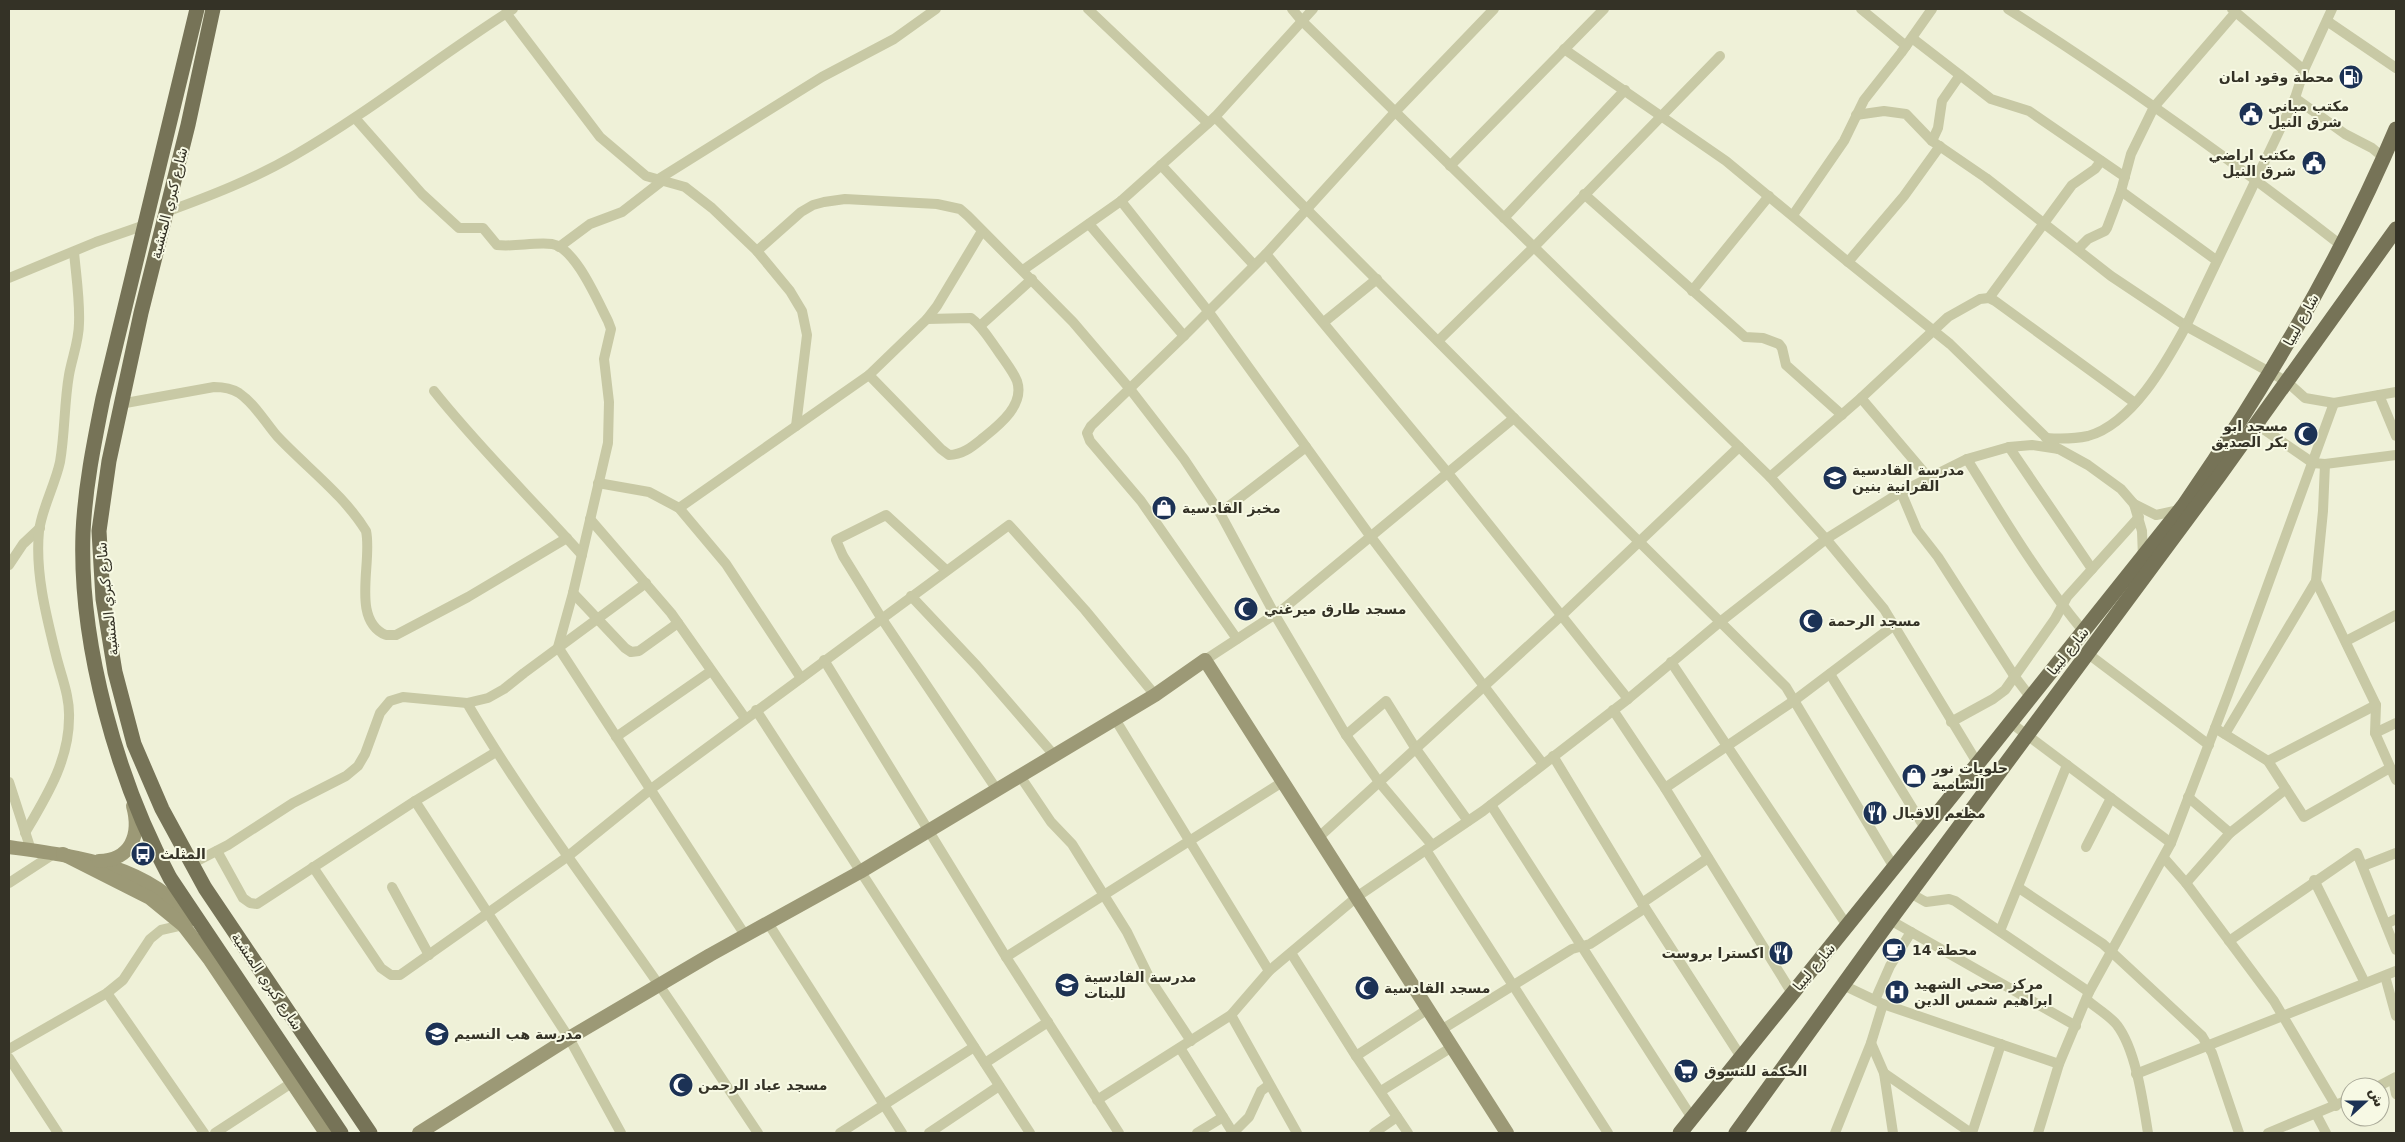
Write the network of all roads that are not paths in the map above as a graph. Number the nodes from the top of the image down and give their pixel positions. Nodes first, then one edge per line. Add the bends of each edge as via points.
1 (197, 9) edge
2 (213, 9) edge
3 (936, 9) edge
4 (1088, 9) edge
5 (1292, 9) edge
6 (1313, 9) edge
7 (1494, 9) edge
8 (1604, 9) edge
9 (1861, 9) edge
10 (1932, 9) edge
11 (2008, 9) edge
12 (2332, 9) edge
13 (510, 11) edge
14 (2234, 11) edge
15 (1302, 21) junction
16 (2327, 21) junction
17 (1909, 42) junction
18 (1564, 49) junction
19 (1720, 56) dead end
20 (2396, 68) edge
21 (2304, 70) junction
22 (1960, 75) junction
23 (1625, 90) junction
24 (2295, 98) junction
25 (2154, 107) junction
26 (1395, 112) junction
27 (1662, 115) junction
28 (1856, 115) junction
29 (355, 118) junction
30 (1212, 120) junction
31 (2396, 128) edge
32 (1936, 144) junction
33 (2384, 158) junction
34 (2101, 161) junction
35 (1161, 165) junction
36 (1450, 166) junction
37 (2125, 177) junction
38 (2256, 179) junction
39 (660, 180) junction
40 (2121, 191) junction
41 (1584, 194) junction
42 (1769, 196) junction
43 (1120, 201) junction
44 (1307, 208) junction
45 (166, 212) junction
46 (1793, 215) junction
47 (1504, 218) junction
48 (2044, 223) junction
49 (1089, 224) junction
50 (144, 225) junction
51 (2396, 229) edge
52 (982, 231) junction
53 (2342, 246) junction
54 (559, 247) junction
55 (1534, 247) junction
56 (2078, 249) junction
57 (757, 251) junction
58 (74, 252) junction
59 (1266, 254) junction
60 (2216, 260) junction
61 (1848, 262) junction
62 (1254, 265) junction
63 (1023, 270) junction
64 (9, 278) edge
65 (1377, 279) junction
66 (1032, 280) junction
67 (1692, 291) junction
68 (1989, 298) junction
69 (1208, 311) junction
70 (927, 319) junction
71 (1324, 322) junction
72 (980, 326) junction
73 (2186, 326) junction
74 (1934, 330) junction
75 (1184, 336) junction
76 (1438, 341) junction
77 (2271, 372) junction
78 (869, 375) junction
79 (2286, 381) junction
80 (1130, 389) junction
81 (434, 391) dead end
82 (2396, 392) edge
83 (2379, 395) junction
84 (1861, 398) junction
85 (2135, 403) junction
86 (2334, 403) junction
87 (120, 404) junction
88 (1842, 415) junction
89 (1514, 418) junction
90 (2256, 424) junction
91 (796, 426) junction
92 (2396, 436) edge
93 (2046, 438) junction
94 (1306, 447) junction
95 (1739, 447) junction
96 (2010, 447) junction
97 (2058, 450) junction
98 (2396, 455) edge
99 (1967, 459) junction
100 (2313, 463) junction
101 (2325, 464) junction
102 (1447, 472) junction
103 (1770, 477) junction
104 (1928, 477) junction
105 (598, 484) junction
106 (1901, 492) junction
107 (2134, 504) junction
108 (679, 508) junction
109 (2180, 510) junction
110 (1220, 513) junction
111 (2138, 517) junction
112 (590, 519) junction
113 (40, 528) junction
114 (567, 538) junction
115 (1371, 538) junction
116 (1826, 539) junction
117 (1639, 542) junction
118 (582, 555) junction
119 (2143, 557) junction
120 (9, 565) edge
121 (2092, 569) junction
122 (946, 570) junction
123 (2316, 581) junction
124 (646, 583) junction
125 (573, 593) junction
126 (911, 596) junction
127 (2062, 606) junction
128 (1275, 614) junction
129 (1562, 615) junction
130 (2396, 615) edge
131 (597, 618) junction
132 (882, 618) junction
133 (1720, 622) junction
134 (678, 623) junction
135 (1894, 626) junction
136 (2084, 632) junction
137 (1238, 639) junction
138 (2346, 641) junction
139 (558, 647) junction
140 (2087, 654) junction
141 (824, 660) junction
142 (1205, 660) junction
143 (1671, 662) junction
144 (711, 671) junction
145 (1830, 674) junction
146 (2015, 677) junction
147 (801, 678) junction
148 (1483, 686) junction
149 (1155, 695) junction
150 (1628, 698) junction
151 (2031, 698) junction
152 (1795, 700) junction
153 (468, 703) junction
154 (2376, 705) junction
155 (756, 710) junction
156 (1613, 710) junction
157 (745, 718) junction
158 (1115, 719) junction
159 (1951, 722) junction
160 (2011, 722) junction
161 (2396, 723) edge
162 (2215, 728) junction
163 (2375, 733) junction
164 (2226, 734) junction
165 (1346, 735) junction
166 (2027, 735) junction
167 (616, 737) junction
168 (2209, 745) junction
169 (1728, 746) junction
170 (1416, 749) junction
171 (496, 752) junction
172 (1054, 755) junction
173 (1553, 756) junction
174 (2268, 761) junction
175 (1543, 764) junction
176 (1978, 764) junction
177 (2067, 765) junction
178 (2390, 768) junction
179 (1020, 776) junction
180 (2396, 780) edge
181 (1284, 781) junction
182 (9, 782) edge
183 (1379, 782) junction
184 (129, 788) junction
185 (1665, 788) junction
186 (651, 789) junction
187 (2286, 789) junction
188 (998, 790) junction
189 (2188, 797) junction
190 (2111, 798) junction
191 (414, 802) junction
192 (1491, 805) junction
193 (1468, 822) junction
194 (930, 830) junction
195 (1926, 830) junction
196 (26, 833) junction
197 (2230, 833) junction
198 (1320, 837) junction
199 (1190, 841) junction
200 (2171, 842) junction
201 (9, 847) edge
202 (1429, 847) junction
203 (2086, 847) dead end
204 (31, 850) junction
205 (216, 851) junction
206 (59, 853) junction
207 (2396, 853) edge
208 (567, 857) junction
209 (1708, 858) junction
210 (2164, 858) junction
211 (93, 861) junction
212 (191, 864) junction
213 (2364, 866) junction
214 (314, 867) junction
215 (1895, 870) junction
216 (860, 872) junction
217 (2314, 880) junction
218 (9, 883) edge
219 (2186, 883) junction
220 (392, 887) dead end
221 (2018, 888) junction
222 (1910, 893) junction
223 (1105, 896) junction
224 (1358, 896) junction
225 (1643, 905) junction
226 (488, 913) junction
227 (2396, 919) edge
228 (1890, 920) junction
229 (768, 923) junction
230 (2386, 924) junction
231 (184, 926) junction
232 (1848, 927) junction
233 (2000, 931) junction
234 (1911, 932) junction
235 (745, 935) junction
236 (2229, 942) junction
237 (1582, 947) junction
238 (2396, 950) edge
239 (2112, 951) junction
240 (1291, 953) junction
241 (428, 955) junction
242 (1006, 957) junction
243 (223, 958) junction
244 (1269, 971) junction
245 (2396, 972) edge
246 (2385, 976) junction
247 (2365, 983) junction
248 (1513, 984) junction
249 (659, 985) junction
250 (1843, 985) junction
251 (107, 993) junction
252 (1792, 993) junction
253 (2088, 996) junction
254 (1879, 1002) junction
255 (1428, 1008) junction
256 (1231, 1015) junction
257 (2284, 1016) junction
258 (2396, 1016) edge
259 (1048, 1022) junction
260 (2076, 1026) junction
261 (1441, 1030) junction
262 (569, 1038) junction
263 (1191, 1041) junction
264 (1871, 1043) junction
265 (2001, 1044) junction
266 (974, 1047) junction
267 (1452, 1047) junction
268 (2209, 1047) junction
269 (1180, 1048) junction
270 (9, 1049) edge
271 (1356, 1056) junction
272 (1741, 1057) junction
273 (9, 1058) edge
274 (985, 1063) junction
275 (2059, 1064) junction
276 (1884, 1073) junction
277 (2136, 1074) junction
278 (2395, 1078) edge
279 (293, 1082) junction
280 (1269, 1085) junction
281 (999, 1086) junction
282 (1381, 1091) junction
283 (2396, 1094) edge
284 (1097, 1100) junction
285 (884, 1104) junction
286 (2340, 1104) edge
287 (2336, 1106) junction
288 (2316, 1114) junction
289 (1223, 1117) junction
290 (1397, 1117) junction
291 (1692, 1118) junction
292 (58, 1133) edge
293 (204, 1133) edge
294 (215, 1133) edge
295 (326, 1133) edge
296 (341, 1133) edge
297 (370, 1133) edge
298 (419, 1133) edge
299 (621, 1133) edge
300 (758, 1133) edge
301 (840, 1133) edge
302 (902, 1133) edge
303 (929, 1133) edge
304 (1030, 1133) edge
305 (1119, 1133) edge
306 (1196, 1133) edge
307 (1233, 1133) edge
308 (1298, 1133) edge
309 (1374, 1133) edge
310 (1408, 1133) edge
311 (1507, 1133) edge
312 (1608, 1133) edge
313 (1680, 1133) edge
314 (1736, 1133) edge
315 (1835, 1133) edge
316 (1893, 1133) edge
317 (1971, 1133) edge
318 (2038, 1133) edge
319 (2148, 1133) edge
320 (2239, 1133) edge
321 (2268, 1133) edge
322 (2326, 1133) edge

1 - 50 main road, شارع كبري المنشية
2 - 45 main road, شارع كبري المنشية
3 - 39 street via 894,39 822,77
4 - 30 street
5 - 15 street
6 - 15 street
7 - 26 street
8 - 18 street
9 - 17 street
10 - 17 street
11 - 25 street
12 - 16 street
13 - 29 street
13 - 39 street via 600,136 646,176
14 - 21 street
14 - 25 street
15 - 26 street
15 - 30 street
16 - 20 street
16 - 21 street
17 - 22 street
17 - 28 street
18 - 23 street
18 - 36 street
19 - 27 street
21 - 24 street
22 - 32 street via 1942,101
22 - 34 street via 1991,100 2040,117
23 - 27 street
23 - 47 street
24 - 33 street
24 - 38 street
25 - 37 street via 2136,141
25 - 38 street
26 - 36 street
26 - 44 street
27 - 41 street
27 - 42 street
28 - 32 street via 1884,111 1906,114
28 - 46 street via 1844,141
29 - 45 street via 253,177
29 - 54 street via 422,194 459,228 483,228 498,245 550,244
30 - 35 street
30 - 44 street
31 - 33 main road, شارع ليبيا
32 - 48 street
32 - 61 street via 1904,196
33 - 53 main road, شارع ليبيا
34 - 37 street
34 - 48 street via 2072,185
35 - 43 street
35 - 62 street
36 - 47 street
37 - 40 street
38 - 53 street
38 - 60 street
39 - 54 street via 622,212 590,224
39 - 57 street via 685,187
40 - 56 street via 2105,231 2089,238
40 - 60 street
41 - 55 street
41 - 67 street
42 - 46 street
42 - 67 street
43 - 49 street
43 - 69 street
44 - 59 street
44 - 65 street
45 - 87 main road, شارع كبري المنشية
46 - 61 street
47 - 55 street
48 - 56 street
48 - 68 street
49 - 63 street
49 - 75 street
50 - 58 street
50 - 184 main road, شارع كبري المنشية via 92,456 83,535 93,650 103,699
51 - 79 main road, شارع ليبيا
52 - 57 street via 960,209 949,206 845,199 813,205 801,212
52 - 63 street
52 - 70 street
53 - 77 main road, شارع ليبيا
54 - 105 street via 580,268 611,329 604,359 609,402 608,435
55 - 76 street
55 - 95 street
56 - 73 street via 2111,276
57 - 91 street via 790,291 806,322
58 - 64 street
58 - 113 street via 80,322 78,340 69,377 60,463
59 - 62 street
59 - 71 street
60 - 73 street
61 - 74 street
62 - 69 street
63 - 66 street
65 - 71 street
65 - 76 street
66 - 72 street
66 - 80 street
67 - 88 street via 1745,337 1763,338 1778,344 1786,365
68 - 74 street via 1962,307
68 - 85 street
69 - 75 street
69 - 94 street
70 - 72 street via 971,318
70 - 78 street
71 - 102 street
72 - 78 street via 1017,380 1017,395 1009,414 1000,424 959,454 945,453
73 - 77 street
73 - 85 street via 2168,358
74 - 84 street
74 - 93 street
75 - 80 street
76 - 89 street
77 - 79 street
77 - 109 main road, شارع ليبيا via 2226,445
78 - 91 street
79 - 86 street via 2305,398
79 - 90 main road, شارع ليبيا
80 - 110 street via 1184,459
80 - 137 street via 1091,426 1088,437 1140,501
81 - 114 street via 468,434
82 - 83 street
83 - 86 street
83 - 92 street
84 - 88 street
84 - 104 street
85 - 93 street via 2115,423 2098,432 2074,438
86 - 100 street
87 - 114 street via 214,387 226,388 243,396 366,531 366,613 386,635 396,635 431,617
87 - 212 main road, شارع كبري المنشية via 99,531 110,645 134,744 162,809
88 - 103 street
89 - 102 street
89 - 117 street
90 - 100 street
90 - 140 main road, شارع ليبيا
91 - 108 street
93 - 97 street
94 - 110 street
94 - 115 street
95 - 103 street
95 - 117 street
96 - 97 street via 2032,445
96 - 99 street
96 - 121 street
97 - 107 street via 2104,476
98 - 101 street
99 - 104 street
99 - 127 street via 2027,557
100 - 101 street
100 - 162 street
101 - 123 street
102 - 115 street
102 - 129 street
103 - 116 street
104 - 106 street
105 - 108 street via 649,492
105 - 112 street
106 - 116 street
106 - 146 street via 1917,530
107 - 109 street via 2156,515
107 - 111 street
108 - 147 street via 726,564
109 - 119 main road, شارع ليبيا
110 - 128 street
111 - 119 street
111 - 121 street
112 - 118 street
112 - 124 street
113 - 120 street via 23,544
113 - 196 street via 40,575 56,656 68,697 69,718 60,768
114 - 118 street
115 - 128 street
115 - 148 street
116 - 133 street
116 - 135 street via 1881,605
117 - 129 street
117 - 133 street
118 - 125 street
119 - 136 main road, شارع ليبيا
121 - 127 street
122 - 126 street
122 - 132 street via 886,515 838,538 836,543 843,556
122 - 149 street via 1009,525
123 - 138 street
123 - 164 street
124 - 131 street
124 - 134 street
125 - 131 street
125 - 139 street
126 - 132 street
126 - 172 street via 978,666
127 - 136 street
127 - 146 street
128 - 137 street
128 - 165 street
129 - 148 street
129 - 150 street
130 - 138 street
131 - 134 street via 631,652 639,651
131 - 139 street
132 - 141 street
132 - 188 street
133 - 143 street
133 - 152 street via 1786,687
134 - 144 street
135 - 145 street
135 - 159 street
136 - 151 main road, شارع ليبيا
137 - 142 street
138 - 154 street
139 - 153 street via 504,689 488,698
139 - 167 street
140 - 166 main road, شارع ليبيا
140 - 168 street
141 - 147 street
141 - 194 street
142 - 149 street
142 - 181 street
143 - 150 street
143 - 169 street
144 - 157 street
144 - 167 street
145 - 152 street
145 - 195 street
146 - 151 street
146 - 159 street via 1997,697
147 - 155 street
148 - 170 street
148 - 175 street
149 - 158 street
150 - 156 street
151 - 160 main road, شارع ليبيا
152 - 169 street
152 - 215 street
153 - 171 street
153 - 205 street via 403,697 390,701 380,713 366,754 358,766
154 - 163 street
154 - 174 street
155 - 157 street
155 - 216 street
156 - 173 street
156 - 185 street
157 - 186 street
158 - 172 street
158 - 199 street
159 - 176 street
160 - 166 street
160 - 176 main road, شارع ليبيا
161 - 163 street
162 - 164 street
162 - 168 street
163 - 178 street
164 - 174 street
165 - 170 street via 1386,701
165 - 183 street
166 - 177 street
166 - 222 main road, شارع ليبيا
167 - 186 street
168 - 189 street
169 - 185 street
169 - 232 street
170 - 183 street
170 - 193 street
171 - 191 street
171 - 208 street
172 - 179 street
173 - 175 street
173 - 225 street
174 - 187 street
175 - 192 street
176 - 195 main road, شارع ليبيا
177 - 190 street
177 - 221 street
178 - 180 street
178 - 187 street via 2304,817
179 - 188 street
179 - 223 street via 1048,818 1072,844
181 - 198 street
181 - 199 street
182 - 196 street
183 - 198 street
183 - 202 street
184 - 211 street via 135,812 133,842 126,853 111,860
184 - 243 main road, شارع كبري المنشية via 170,878
185 - 209 street
186 - 208 street
186 - 235 street
187 - 197 street
188 - 194 street
189 - 197 street
189 - 200 street
190 - 200 street
190 - 203 street
191 - 214 street
191 - 226 street
192 - 193 street
192 - 237 street
193 - 202 street
194 - 216 street
194 - 242 street
195 - 215 main road, شارع ليبيا
196 - 204 street
197 - 219 street
198 - 224 street
199 - 223 street
199 - 244 street
200 - 210 street
201 - 204 street
202 - 224 street
202 - 248 street
204 - 206 street
205 - 212 street
205 - 214 street via 243,898 250,903 257,904
206 - 211 street
206 - 218 street
206 - 231 street via 150,898
207 - 213 street
208 - 226 street
208 - 249 street
209 - 225 street
209 - 252 street
210 - 219 street
210 - 239 street
211 - 243 street via 139,879 170,897
212 - 297 main road, شارع كبري المنشية
213 - 217 street via 2360,855 2355,853
213 - 230 street
214 - 241 street via 381,968 390,975 400,975
215 - 232 main road, شارع ليبيا
216 - 229 street
216 - 266 street
217 - 236 street
217 - 247 street
219 - 236 street
220 - 241 street
221 - 233 street
221 - 239 street
222 - 228 main road, شارع ليبيا
222 - 233 street via 1926,902 1952,899
223 - 242 street
223 - 263 street via 1150,979
224 - 240 street
224 - 255 street
225 - 237 street
225 - 272 street
226 - 241 street
226 - 262 street
227 - 230 street
228 - 234 street
228 - 250 main road, شارع ليبيا
229 - 235 street
229 - 285 street
230 - 238 street
231 - 251 street via 161,930 150,939 122,980
231 - 279 street
232 - 252 main road, شارع ليبيا
233 - 253 street
234 - 254 street via 1890,966
234 - 260 street
235 - 249 street
236 - 257 street
237 - 248 street via 1572,949
237 - 291 street
239 - 253 street
239 - 268 street via 2202,1036
240 - 244 street
240 - 271 street
242 - 259 street
243 - 296 main road, شارع كبري المنشية
244 - 256 street
245 - 246 street
246 - 247 street
246 - 258 street
247 - 257 street
248 - 261 street
248 - 312 street
249 - 262 street
249 - 300 street
250 - 254 street
250 - 314 main road, شارع ليبيا
251 - 270 street
251 - 293 street
252 - 272 main road, شارع ليبيا
253 - 260 street
253 - 277 street via 2120,1029
254 - 264 street
254 - 265 street
255 - 261 street
255 - 271 street
256 - 263 street
256 - 280 street
257 - 268 street
257 - 287 street
259 - 274 street
259 - 284 street
260 - 275 street
261 - 267 street
262 - 298 street
262 - 299 street
263 - 269 street
264 - 276 street
264 - 315 street
265 - 275 street
265 - 317 street
266 - 274 street
266 - 285 street
267 - 282 street
267 - 311 street
268 - 277 street
268 - 320 street
269 - 284 street
269 - 289 street
271 - 282 street
272 - 291 main road, شارع ليبيا
273 - 292 street
274 - 281 street
275 - 318 street
276 - 316 street
276 - 317 street
277 - 319 street
278 - 283 street
279 - 294 street
279 - 295 street
280 - 307 street via 1260,1091 1249,1118
280 - 308 street
281 - 303 street
281 - 304 street
282 - 290 street
284 - 305 street
285 - 301 street
285 - 302 street
286 - 287 street
287 - 288 street
288 - 321 street
288 - 322 street
289 - 306 street
289 - 307 street
290 - 309 street
290 - 310 street
291 - 313 main road, شارع ليبيا

